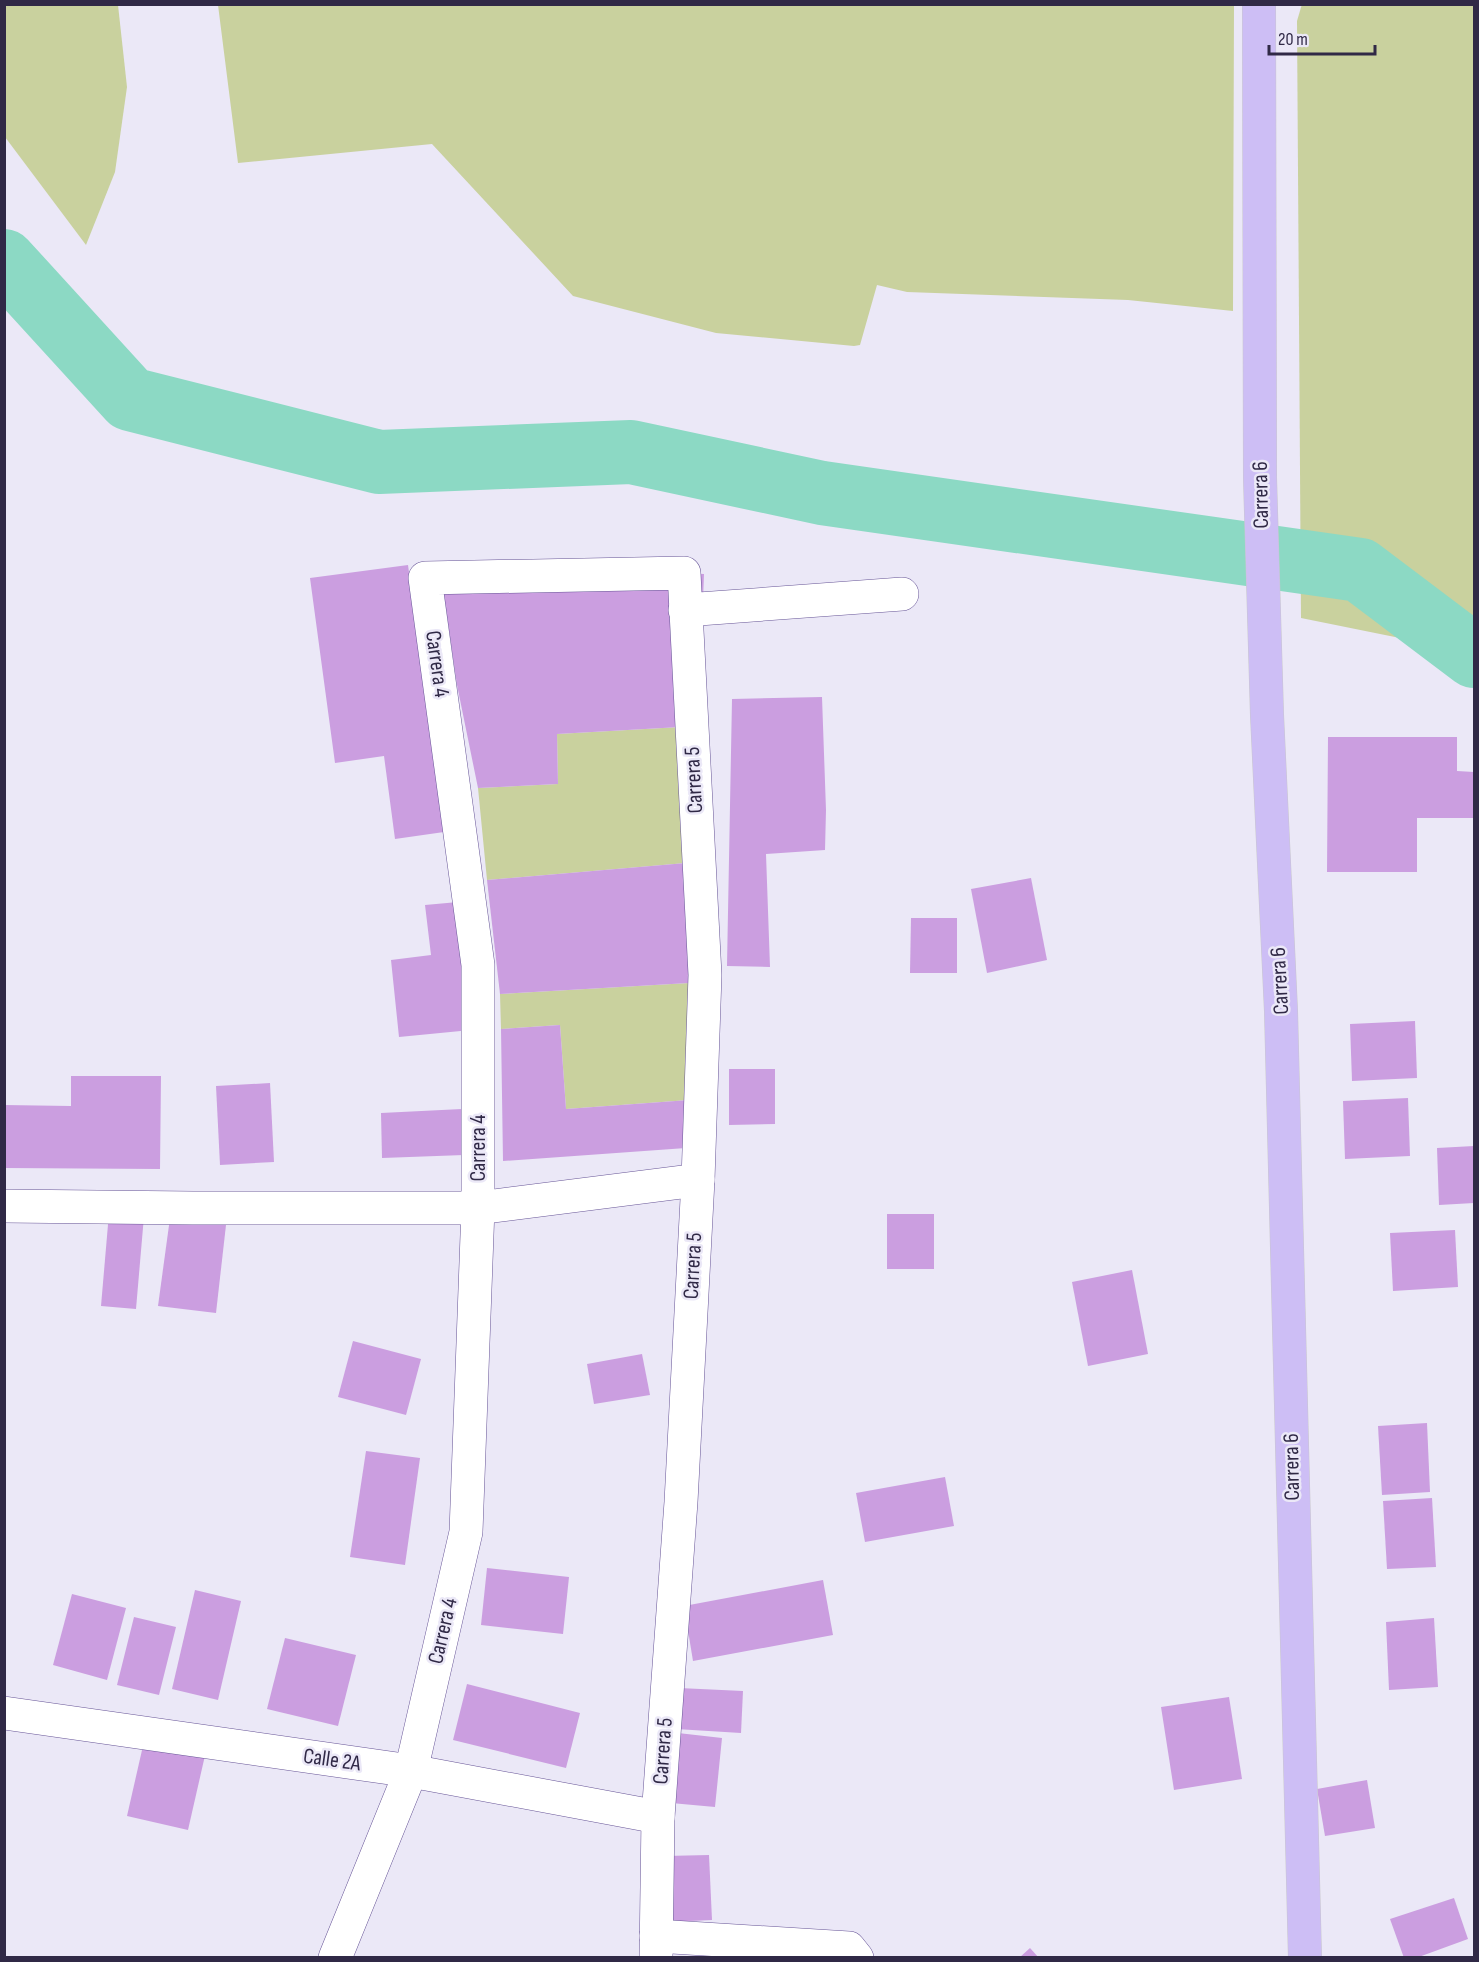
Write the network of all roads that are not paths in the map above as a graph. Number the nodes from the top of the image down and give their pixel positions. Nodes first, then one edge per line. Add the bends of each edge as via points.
1 (1259, 4) edge
2 (684, 573) joint
3 (902, 594) dead end
4 (685, 610) junction
5 (698, 1180) junction
6 (4, 1206) edge
7 (478, 1208) junction
8 (4, 1713) edge
9 (411, 1771) junction
10 (658, 1817) junction
11 (656, 1947) edge
12 (334, 1958) edge
13 (857, 1958) edge
14 (1305, 1958) edge

1 - 14 main road, Carrera 6 via 1260,478 1266,715 1281,1011
2 - 4 street, Carrera 5
2 - 7 street, Carrera 4 via 426,578 478,964
3 - 4 street
4 - 5 street, Carrera 5 via 705,975
5 - 7 street
5 - 10 street, Carrera 5 via 681,1502
6 - 7 street
7 - 9 street, Carrera 4 via 466,1532
8 - 9 street, Calle 2A
9 - 10 street, Calle 2A
9 - 12 street, Carrera 4
10 - 11 street, Carrera 5
11 - 13 street via 849,1948

